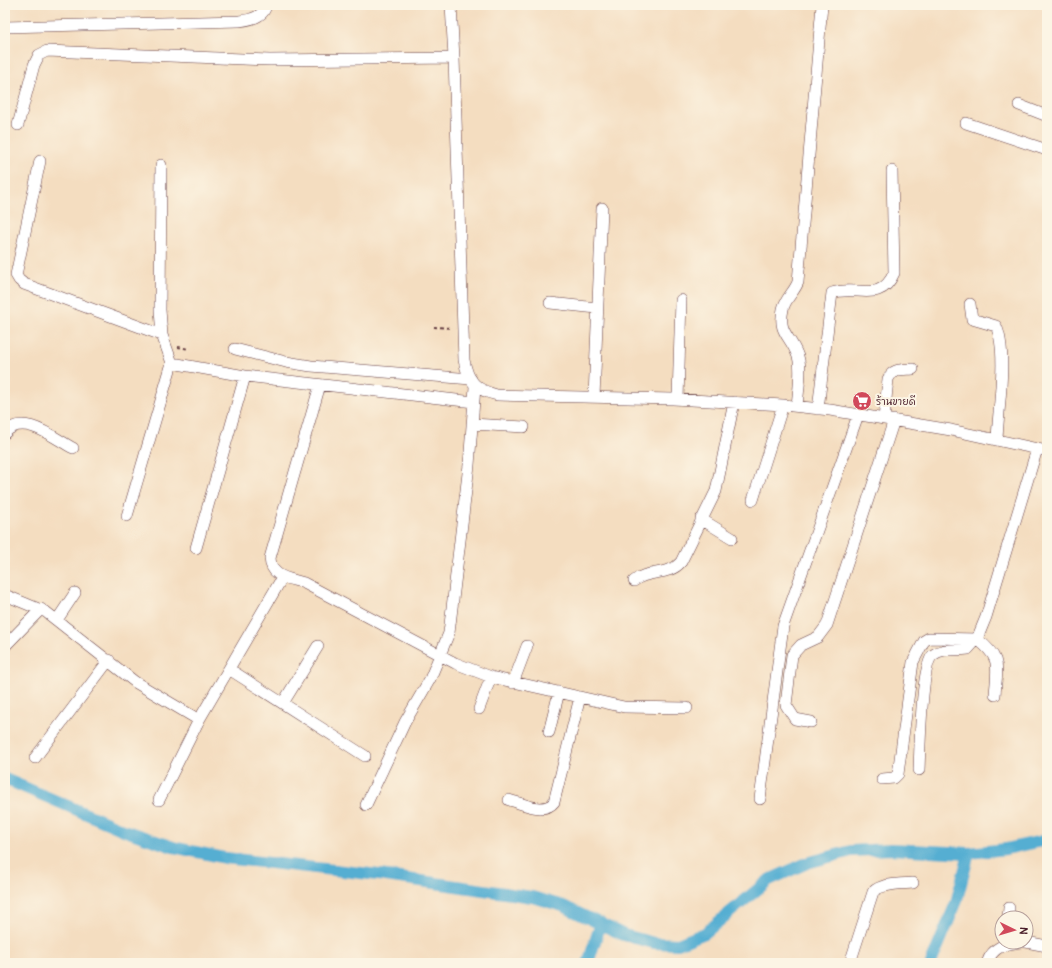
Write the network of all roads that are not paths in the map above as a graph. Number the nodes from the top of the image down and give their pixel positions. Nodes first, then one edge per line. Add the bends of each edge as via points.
1 (266, 5) edge
2 (451, 5) edge
3 (822, 5) edge
4 (5, 27) edge
5 (454, 58) junction
6 (1019, 105) dead end
7 (1047, 116) edge
8 (966, 123) dead end
9 (18, 125) dead end
10 (1047, 150) edge
11 (40, 160) dead end
12 (161, 165) dead end
13 (892, 171) dead end
14 (602, 208) dead end
15 (681, 300) dead end
16 (550, 303) dead end
17 (970, 304) dead end
18 (597, 308) junction
19 (162, 336) junction
20 (235, 349) dead end
21 (172, 363) junction
22 (913, 369) dead end
23 (245, 376) junction
24 (473, 383) junction
25 (320, 385) junction
26 (594, 398) junction
27 (678, 400) junction
28 (474, 402) junction
29 (734, 402) junction
30 (783, 405) junction
31 (797, 406) junction
32 (818, 409) junction
33 (858, 415) junction
34 (889, 419) junction
35 (472, 424) junction
36 (524, 427) dead end
37 (5, 433) edge
38 (997, 440) junction
39 (73, 448) dead end
40 (1042, 450) edge
41 (753, 500) dead end
42 (127, 516) dead end
43 (700, 520) junction
44 (732, 538) dead end
45 (196, 548) dead end
46 (282, 578) junction
47 (634, 581) dead end
48 (75, 593) dead end
49 (5, 595) edge
50 (41, 609) junction
51 (57, 620) junction
52 (977, 639) junction
53 (5, 646) edge
54 (318, 646) dead end
55 (527, 646) dead end
56 (441, 655) junction
57 (109, 660) junction
58 (229, 669) junction
59 (491, 677) junction
60 (513, 683) junction
61 (559, 692) junction
62 (995, 695) dead end
63 (580, 697) junction
64 (283, 703) junction
65 (687, 708) dead end
66 (479, 709) dead end
67 (199, 720) junction
68 (810, 722) dead end
69 (549, 732) dead end
70 (365, 756) dead end
71 (35, 758) dead end
72 (919, 770) dead end
73 (882, 779) dead end
74 (760, 799) dead end
75 (159, 800) dead end
76 (509, 800) dead end
77 (366, 805) dead end
78 (913, 883) dead end
79 (1034, 944) edge
80 (1047, 946) edge
81 (996, 950) edge
82 (850, 963) edge
83 (987, 963) edge

1 - 4 street via 259,16 239,22
2 - 5 street
3 - 31 street via 798,282 783,307 781,326 797,354
5 - 9 street via 270,60 47,51 39,55 34,65
5 - 24 street via 462,329 464,360
6 - 7 street
8 - 10 street
11 - 19 street via 16,275 19,280
12 - 19 street
13 - 32 street via 894,273 880,290 832,293
14 - 18 street
15 - 27 street
16 - 18 street
17 - 38 street via 972,319 996,326 1000,334 1002,350
18 - 26 street
19 - 21 street
20 - 24 street via 311,366
21 - 23 street
21 - 42 street
22 - 34 street via 894,371 888,379
23 - 25 street
23 - 45 street
24 - 26 street via 484,392 497,395
24 - 28 street
25 - 28 street
25 - 46 street via 270,558 271,566
26 - 27 street
27 - 29 street
28 - 35 street
29 - 30 street
29 - 43 street via 716,491
30 - 31 street
30 - 41 street
31 - 32 street
32 - 33 street
33 - 34 street
33 - 74 street via 784,626
34 - 38 street
34 - 68 street via 827,625 818,637 801,645 792,655 786,705 795,719
35 - 36 street
35 - 56 street via 449,633
37 - 39 street via 10,426 22,423
38 - 40 street
40 - 52 street
43 - 44 street
43 - 47 street via 677,566 666,572 641,576
46 - 56 street via 304,583 381,626
46 - 58 street
48 - 51 street
49 - 50 street
50 - 51 street
50 - 53 street
51 - 57 street
52 - 62 street via 991,649 997,662
52 - 72 street via 968,649 940,651 932,655 928,662 922,705
52 - 73 street via 929,638 924,641 913,662 898,774 894,778
54 - 64 street
55 - 60 street
56 - 59 street
56 - 77 street via 405,722
57 - 67 street via 135,682
57 - 71 street
58 - 64 street
58 - 67 street
59 - 60 street
59 - 66 street
60 - 61 street
61 - 63 street
61 - 69 street
63 - 65 street via 624,707
63 - 76 street via 551,807 544,809
64 - 70 street
67 - 75 street
78 - 82 street via 876,888
79 - 80 street
81 - 83 street

